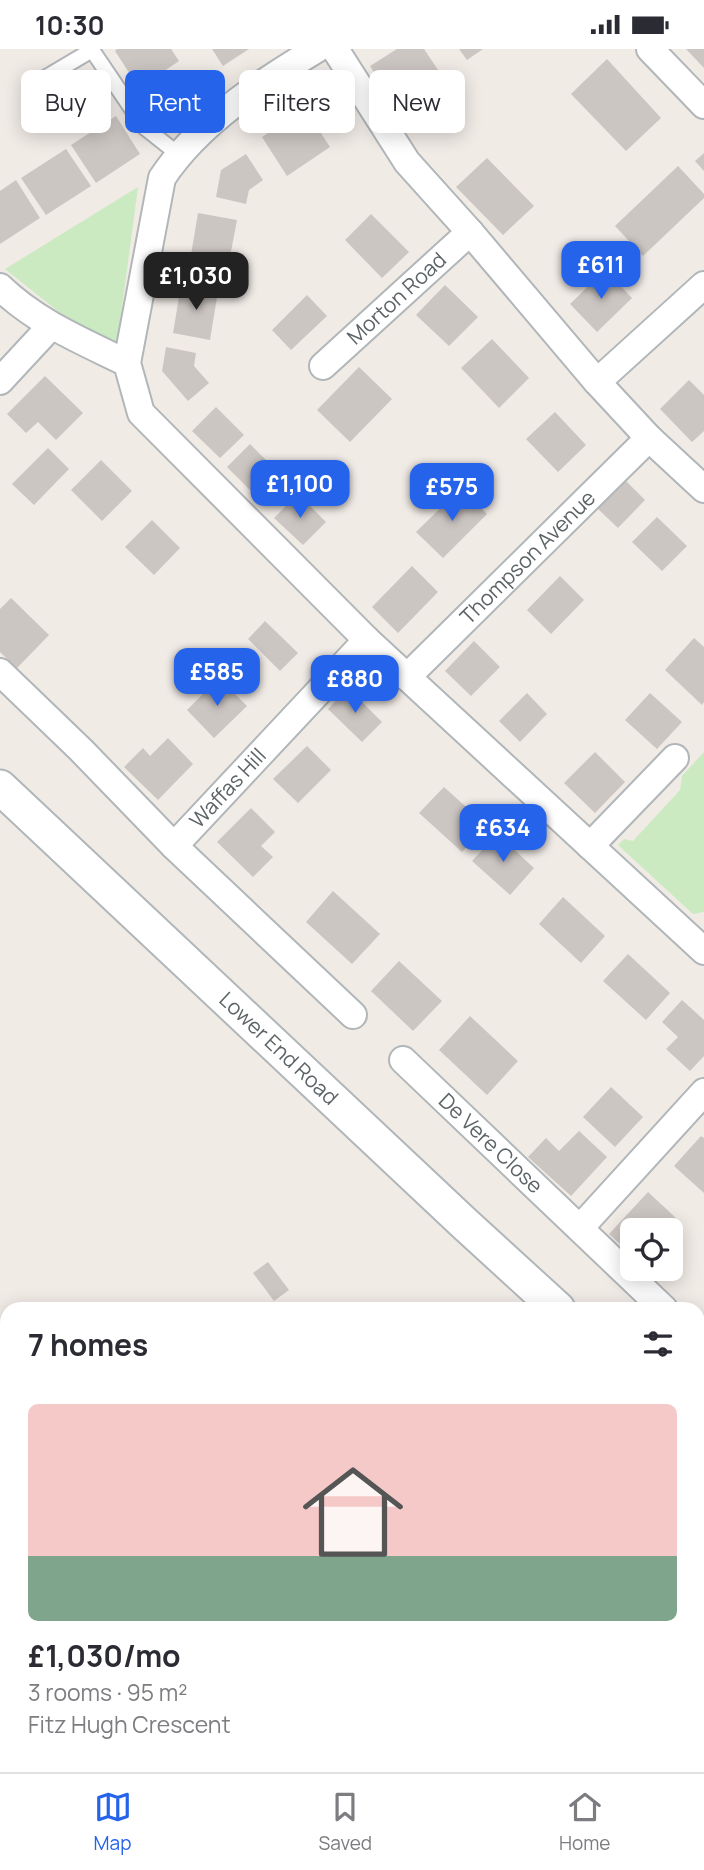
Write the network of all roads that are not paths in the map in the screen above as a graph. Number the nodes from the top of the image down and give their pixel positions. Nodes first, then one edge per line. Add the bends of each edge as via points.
1 (317, 49) edge
2 (335, 49) edge
3 (650, 49) edge
4 (58, 70) edge
5 (106, 70) edge
6 (111, 78) edge
7 (704, 105) edge
8 (178, 154) junction
9 (470, 232) junction
10 (704, 285) edge
11 (0, 287) edge
12 (51, 326) junction
13 (127, 363) junction
14 (323, 366) dead end
15 (0, 381) edge
16 (597, 382) junction
17 (649, 437) junction
18 (704, 489) edge
19 (368, 640) junction
20 (0, 672) edge
21 (407, 677) junction
22 (676, 758) dead end
23 (0, 787) edge
24 (174, 846) junction
25 (590, 846) junction
26 (703, 947) edge
27 (353, 1015) dead end
28 (402, 1060) dead end
29 (704, 1092) edge
30 (580, 1227) junction
31 (550, 1302) edge
32 (657, 1302) edge

1 - 8 street via 272,76
2 - 9 street via 407,162
3 - 7 street
4 - 5 lane via 92,50
6 - 8 lane via 144,127
8 - 13 street via 162,178
9 - 14 street, Morton Road
9 - 16 street
10 - 16 street
11 - 12 street
12 - 13 street
12 - 15 street
13 - 19 street via 141,413
16 - 17 street
17 - 18 street
17 - 21 street, Thompson Avenue
19 - 21 street
19 - 24 street, Waffas Hill
20 - 24 street, Waffas Hill
21 - 25 street
22 - 25 street
23 - 31 street, Lower End Road
24 - 27 street, Waffas Hill
25 - 26 street
28 - 30 street, De Vere Close
29 - 30 street
30 - 32 street, De Vere Close

